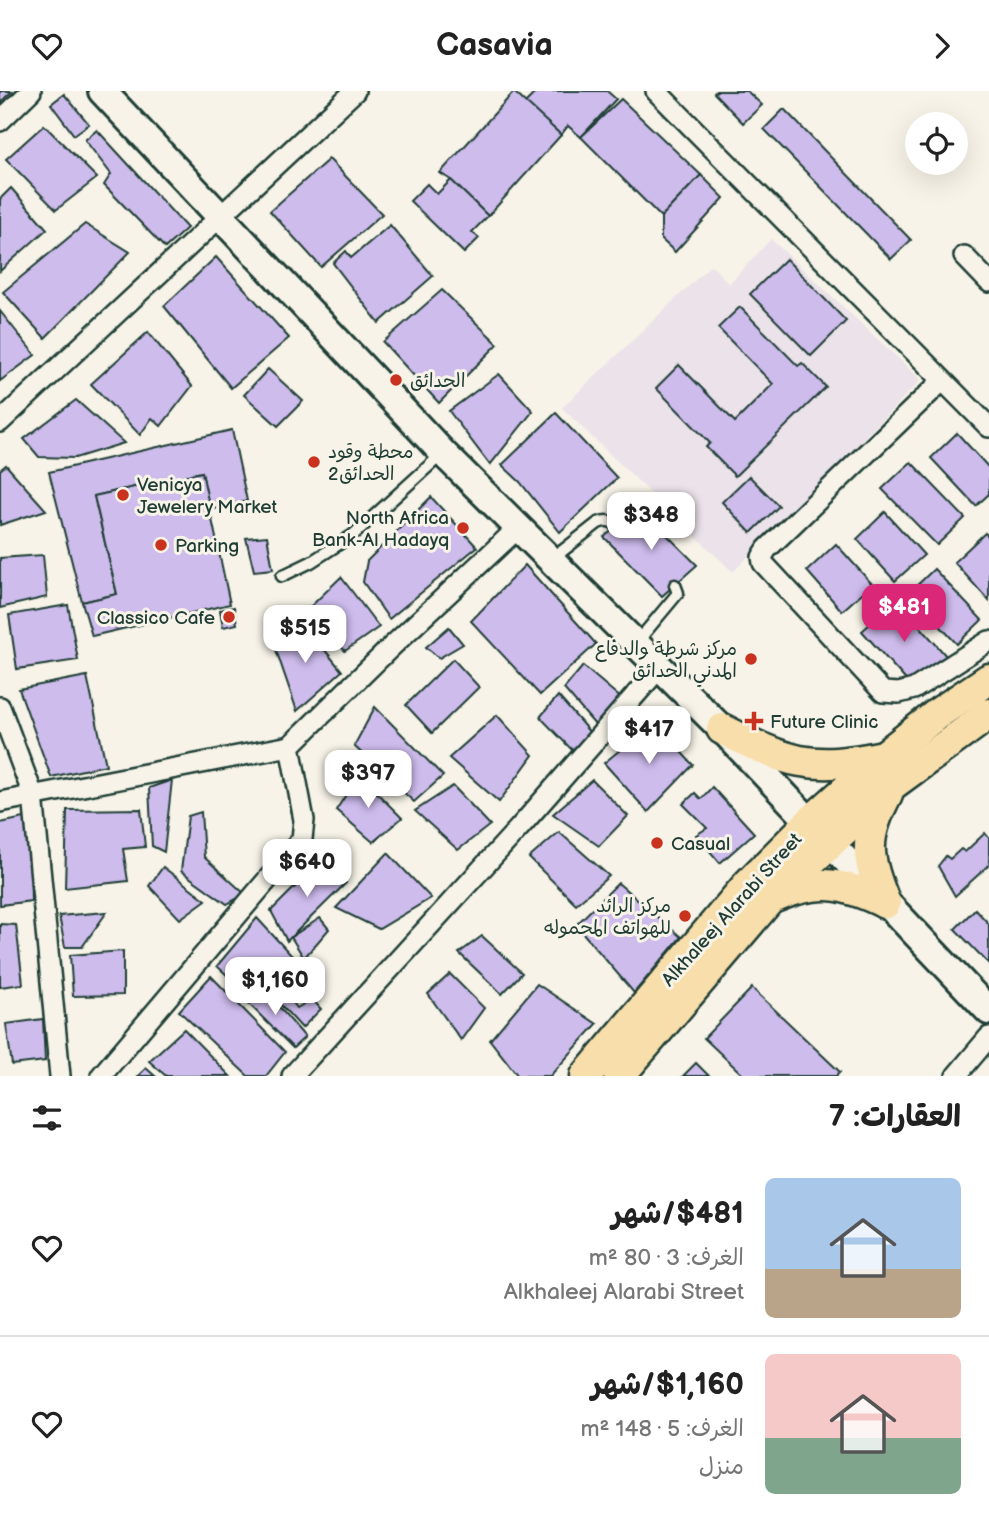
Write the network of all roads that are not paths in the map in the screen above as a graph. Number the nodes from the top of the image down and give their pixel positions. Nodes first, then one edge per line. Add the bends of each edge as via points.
1 (31, 91) edge
2 (102, 91) edge
3 (355, 91) edge
4 (656, 91) edge
5 (0, 121) edge
6 (220, 216) junction
7 (964, 256) dead end
8 (989, 282) edge
9 (942, 381) junction
10 (0, 422) edge
11 (989, 427) edge
12 (443, 453) junction
13 (617, 526) dead end
14 (517, 529) junction
15 (549, 561) junction
16 (282, 576) dead end
17 (674, 585) dead end
18 (989, 641) edge
19 (635, 644) junction
20 (659, 669) junction
21 (989, 679) edge
22 (0, 707) edge
23 (989, 713) edge
24 (722, 729) junction
25 (290, 746) junction
26 (888, 770) junction
27 (33, 795) junction
28 (0, 802) edge
29 (818, 833) junction
30 (769, 900) junction
31 (885, 903) junction
32 (989, 1011) edge
33 (989, 1037) edge
34 (60, 1076) edge
35 (101, 1076) edge
36 (292, 1076) edge
37 (586, 1076) edge
38 (619, 1076) edge
39 (956, 1076) edge

1 - 5 street
2 - 6 main road
3 - 6 street
4 - 9 street
6 - 10 street
6 - 12 main road
7 - 8 street
9 - 11 street
9 - 18 street via 767,549 763,563 883,692 914,689
12 - 14 main road
12 - 16 lane via 353,535
13 - 15 lane via 606,520 598,523
14 - 15 main road
14 - 25 street
15 - 19 main road
17 - 19 lane via 678,593
19 - 20 main road
20 - 24 main road
20 - 36 street
21 - 26 main road, Alkhaleej Alarabi Street via 937,714
22 - 27 street
23 - 26 main road, Alkhaleej Alarabi Street
24 - 26 main road via 798,762
24 - 29 main road
25 - 27 street
25 - 35 street via 304,820 302,839
26 - 29 main road, Alkhaleej Alarabi Street
26 - 31 main road via 870,831 873,875
27 - 28 street
27 - 34 street
29 - 30 main road, Alkhaleej Alarabi Street
29 - 31 main road
29 - 37 main road, Alkhaleej Alarabi Street via 749,883
30 - 31 main road via 798,887 836,885
30 - 38 main road, Alkhaleej Alarabi Street
31 - 32 main road
33 - 39 street

